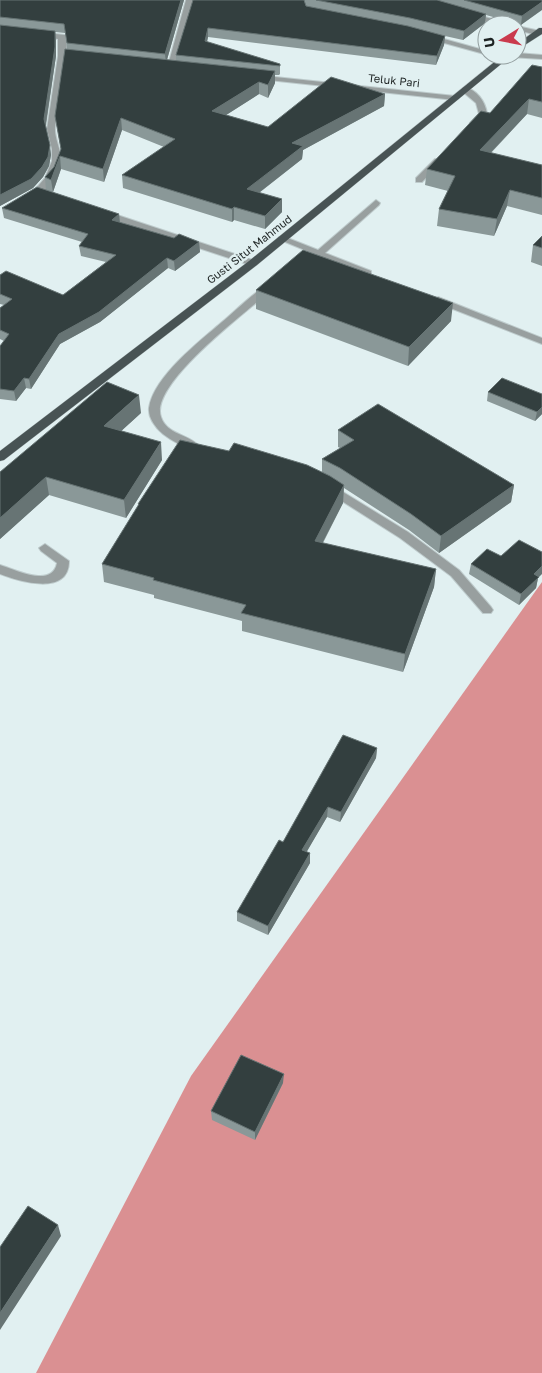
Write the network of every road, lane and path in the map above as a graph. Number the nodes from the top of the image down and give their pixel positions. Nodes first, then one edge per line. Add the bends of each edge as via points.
1 (190, 0) edge
2 (461, 12) edge
3 (477, 16) edge
4 (527, 29) edge
5 (540, 31) edge
6 (35, 33) edge
7 (417, 33) edge
8 (527, 41) edge
9 (477, 50) edge
10 (62, 56) junction
11 (72, 57) edge
12 (527, 57) edge
13 (542, 57) edge
14 (494, 65) edge
15 (160, 66) edge
16 (170, 67) junction
17 (180, 68) edge
18 (249, 76) edge
19 (466, 90) junction
20 (455, 98) junction
21 (471, 127) edge
22 (445, 154) edge
23 (419, 180) dead end
24 (46, 195) edge
25 (376, 203) dead end
26 (93, 210) edge
27 (282, 239) junction
28 (314, 252) junction
29 (298, 260) edge
30 (252, 263) junction
31 (376, 276) edge
32 (275, 283) edge
33 (427, 296) edge
34 (542, 342) edge
35 (205, 448) edge
36 (3, 452) edge
37 (319, 482) edge
38 (45, 548) dead end
39 (0, 569) edge
40 (487, 610) dead end

1 - 16 street
2 - 3 street
4 - 5 street
5 - 8 highway
6 - 10 street via 62,37
7 - 9 street
10 - 11 street
10 - 24 street via 51,129 57,151 53,174 46,186 34,193
12 - 13 street
14 - 19 highway, Gusti Situt Mahmud
15 - 16 street
16 - 17 street
18 - 20 street, Teluk Pari
19 - 20 highway, Gusti Situt Mahmud
19 - 21 street via 484,107 484,114
20 - 27 highway, Gusti Situt Mahmud
22 - 23 street
25 - 28 street
26 - 30 street
27 - 28 street
27 - 30 highway, Gusti Situt Mahmud
28 - 29 street
28 - 31 street
30 - 36 highway, Gusti Situt Mahmud
32 - 35 street via 178,369 158,394 154,411 166,431 179,445
33 - 34 street
37 - 40 street via 396,529 455,572
38 - 39 street via 63,561 60,572 53,578 28,579

